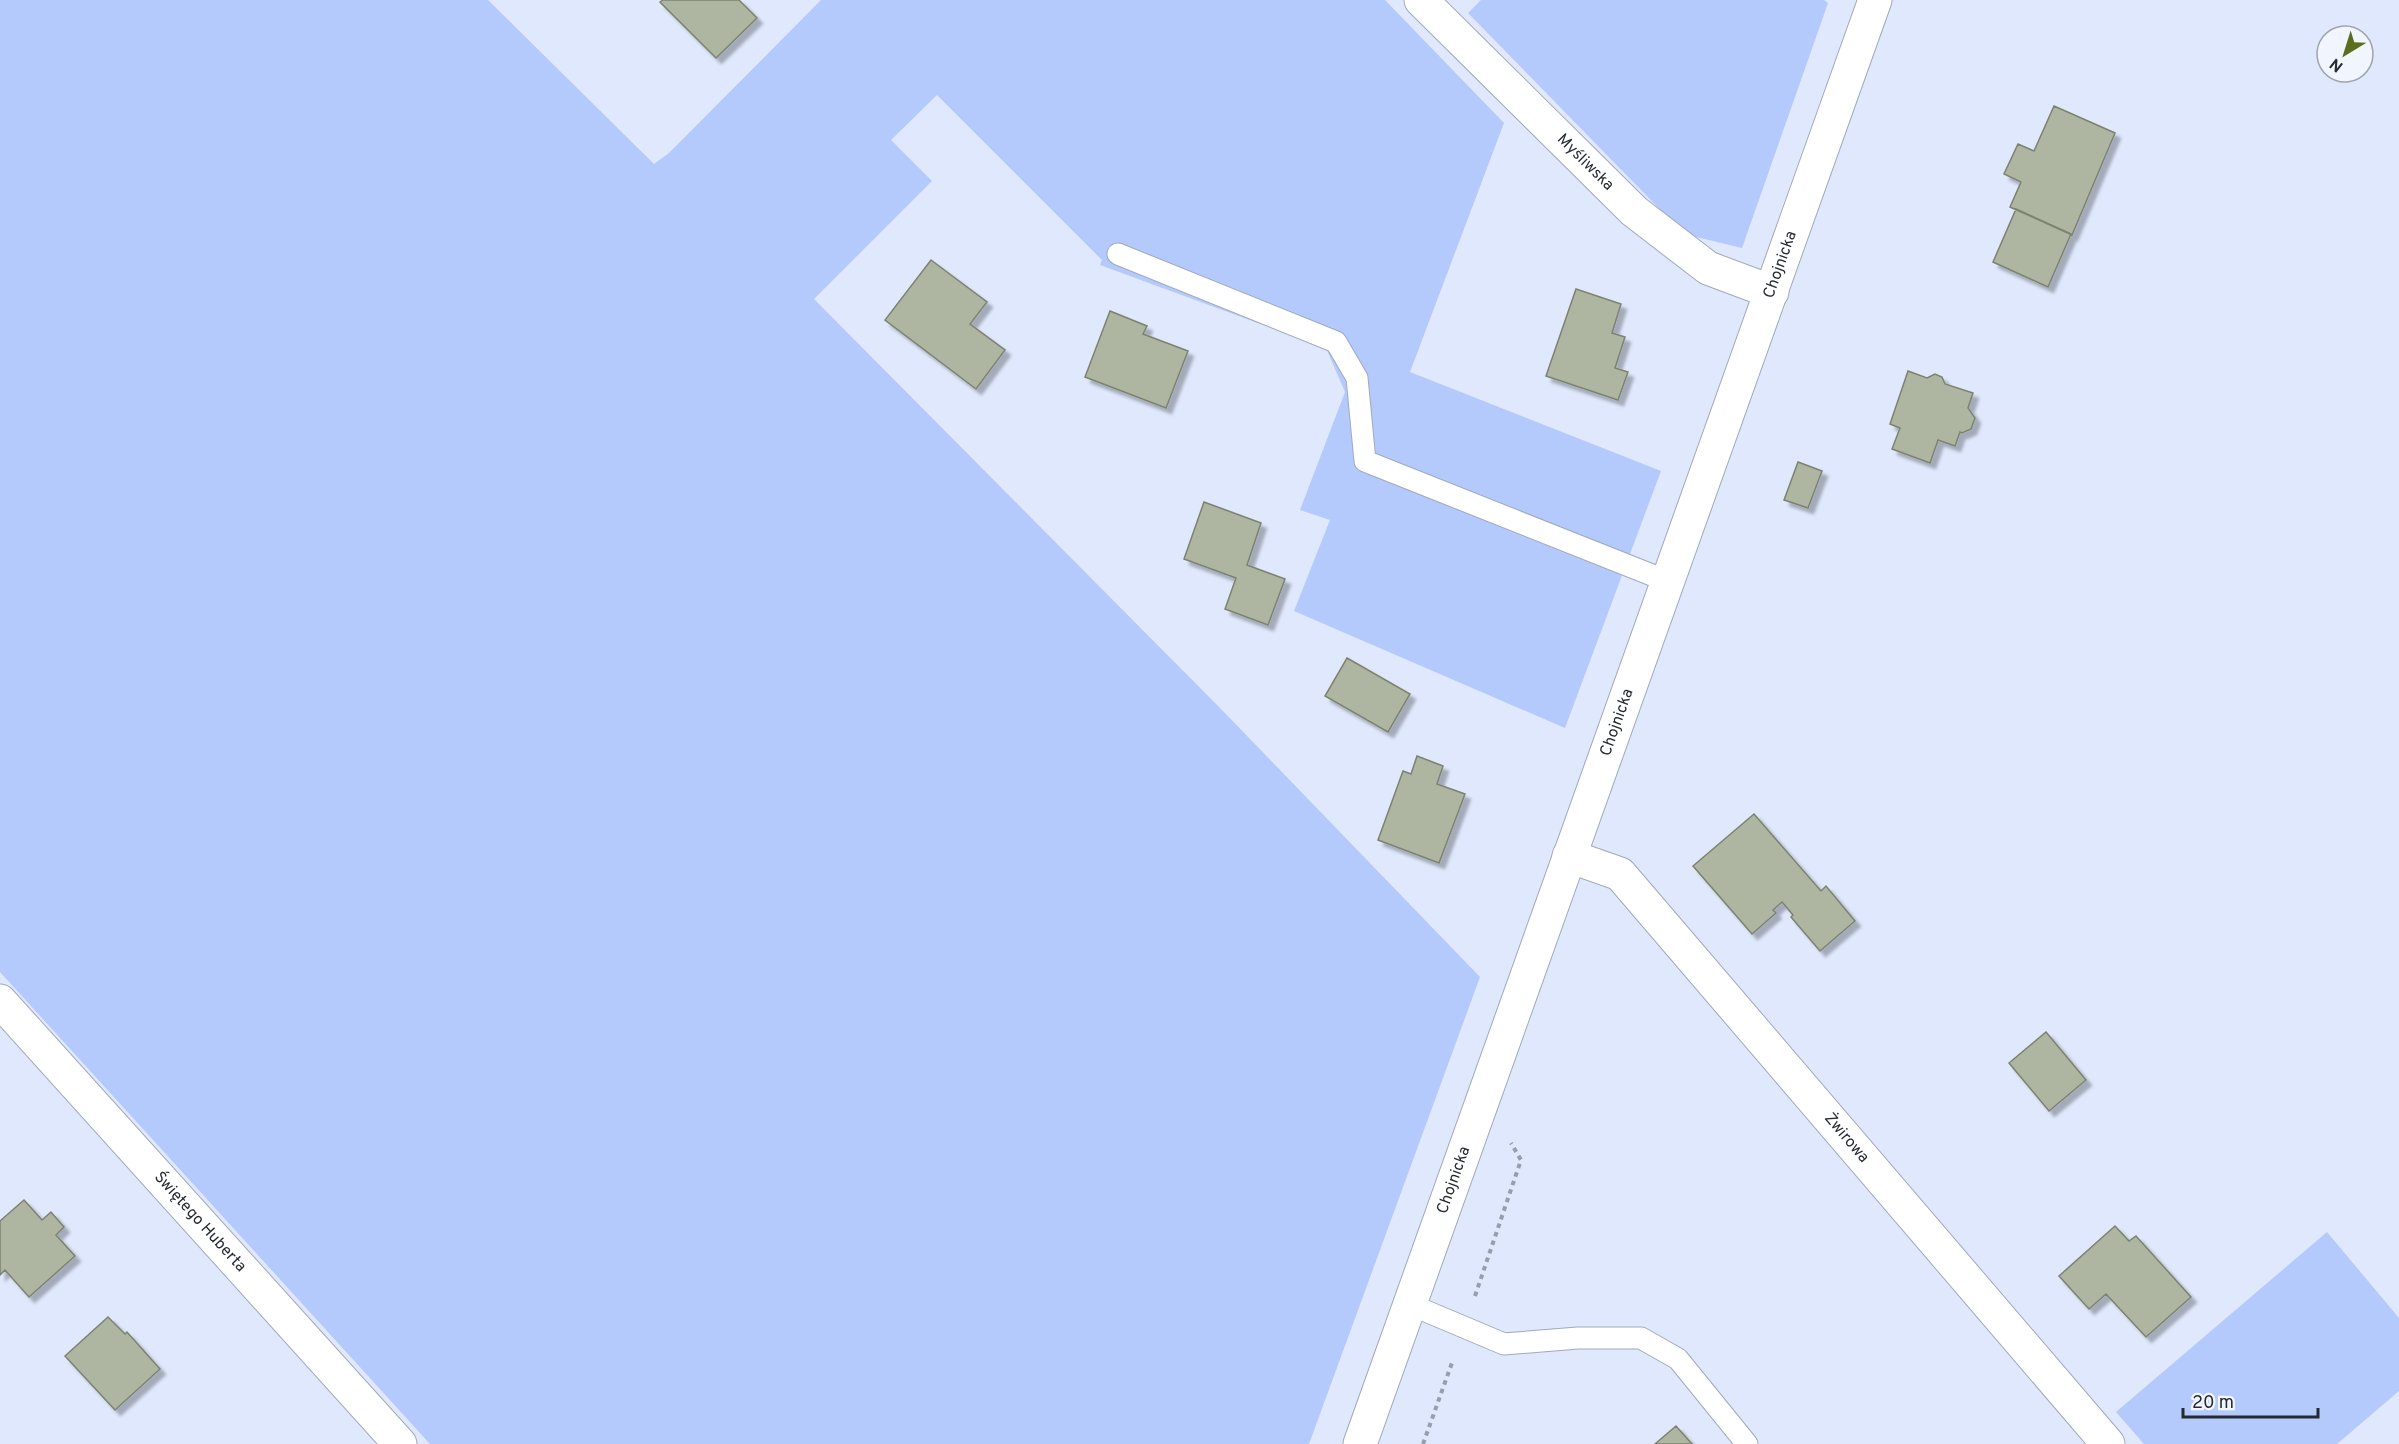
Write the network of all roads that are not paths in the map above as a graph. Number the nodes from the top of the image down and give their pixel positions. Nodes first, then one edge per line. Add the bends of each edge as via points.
1 (1421, 0) edge
2 (1875, 0) edge
3 (1118, 254) dead end
4 (1772, 292) junction
5 (1667, 581) junction
6 (1569, 856) junction
7 (0, 1001) edge
8 (1409, 1304) junction
9 (400, 1444) edge
10 (1360, 1444) edge
11 (1747, 1444) edge
12 (2108, 1444) edge

1 - 4 street, Myśliwska via 1634,211 1708,268
2 - 4 street, Chojnicka
3 - 5 lane via 1336,342 1357,378 1365,461
4 - 5 street, Chojnicka
5 - 6 street, Chojnicka
6 - 8 street, Chojnicka
6 - 12 street, Żwirowa via 1620,874
7 - 9 street, Świętego Huberta
8 - 10 street, Chojnicka
8 - 11 lane via 1504,1344 1641,1338 1678,1359

